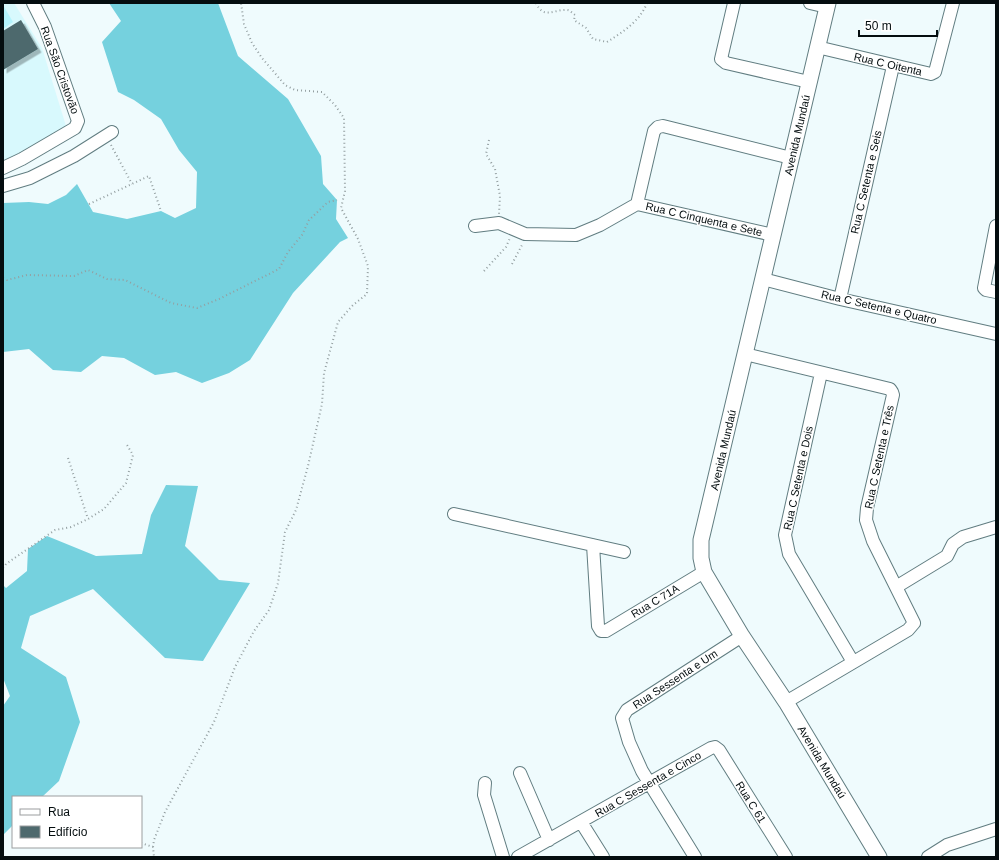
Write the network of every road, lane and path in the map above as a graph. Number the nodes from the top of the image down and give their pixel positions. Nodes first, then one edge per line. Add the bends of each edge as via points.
1 (33, 3) edge
2 (241, 3) edge
3 (536, 3) edge
4 (647, 3) edge
5 (734, 3) edge
6 (810, 3) edge
7 (953, 3) edge
8 (827, 5) edge
9 (818, 47) junction
10 (892, 66) junction
11 (809, 82) junction
12 (109, 134) joint
13 (489, 140) dead end
14 (791, 158) junction
15 (3, 168) edge
16 (132, 184) junction
17 (3, 186) edge
18 (337, 200) dead end
19 (89, 204) dead end
20 (637, 204) junction
21 (160, 211) dead end
22 (498, 223) junction
23 (475, 226) dead end
24 (996, 226) edge
25 (519, 232) junction
26 (773, 235) junction
27 (512, 264) dead end
28 (484, 271) dead end
29 (3, 278) edge
30 (763, 279) junction
31 (996, 292) edge
32 (840, 298) junction
33 (996, 334) edge
34 (745, 354) junction
35 (821, 373) junction
36 (127, 445) dead end
37 (68, 458) dead end
38 (454, 514) dead end
39 (88, 519) junction
40 (996, 527) edge
41 (593, 545) junction
42 (624, 552) dead end
43 (3, 568) edge
44 (704, 572) junction
45 (896, 587) junction
46 (742, 636) junction
47 (853, 662) junction
48 (786, 702) junction
49 (715, 747) joint
50 (520, 773) dead end
51 (485, 783) dead end
52 (648, 783) junction
53 (581, 822) junction
54 (996, 829) edge
55 (549, 840) junction
56 (142, 843) edge
57 (153, 847) junction
58 (154, 857) edge
59 (503, 857) edge
60 (518, 857) edge
61 (603, 857) edge
62 (695, 857) edge
63 (786, 857) edge
64 (879, 857) edge
65 (928, 857) edge

1 - 15 street, Rua São Cristovão via 45,27 78,121 75,128
2 - 57 path via 244,24 252,43 285,85 295,90 322,92 344,118 345,191 341,208 358,239 368,266 367,294 338,322 324,373 322,404 308,466 296,510 285,532 278,583 268,610 235,667 214,722 165,812
3 - 4 path via 539,9 545,12 570,11 575,15 574,20 586,28 593,39 608,42 625,31 643,12
5 - 11 street via 721,59 726,63
6 - 8 street
7 - 10 street, Rua C Oitenta via 935,72 931,74
8 - 9 street, Avenida Mundaú
9 - 10 street, Rua C Oitenta
9 - 11 street, Avenida Mundaú
10 - 32 street, Rua C Setenta e Seis
11 - 14 street, Avenida Mundaú
12 - 16 path
12 - 17 street via 74,156 30,178
13 - 22 path via 486,154 495,169 500,196
14 - 20 street, Rua C Cinquenta e Sete via 658,126 654,131
14 - 26 street, Avenida Mundaú
16 - 19 path
16 - 21 path via 148,176
18 - 29 path via 328,202 309,220 279,269 197,308 171,303 125,280 107,279 88,270 74,276 27,275 7,280
20 - 25 street via 576,235
20 - 26 street, Rua C Cinquenta e Sete
22 - 23 street
22 - 25 street
24 - 31 street via 984,288
25 - 27 path via 522,243
25 - 28 path
26 - 30 street, Avenida Mundaú
30 - 32 street, Rua C Setenta e Quatro
30 - 34 street, Avenida Mundaú
32 - 33 street, Rua C Setenta e Quatro
34 - 35 street, Rua C Setenta e Três
34 - 44 street, Avenida Mundaú via 701,540 700,558
35 - 45 street, Rua C Setenta e Três via 890,389 892,392 866,520 873,541
35 - 47 street, Rua C Setenta e Dois via 785,535 789,554
36 - 39 path via 133,455 126,482 104,509
37 - 39 path
38 - 41 street
39 - 43 path via 71,527 55,530
40 - 45 street via 953,544 947,556
41 - 42 street
41 - 44 street, Rua C 71A via 598,626 601,631 606,631
44 - 46 street, Avenida Mundaú
45 - 47 street, Rua C Setenta e Três via 914,623 908,630
46 - 48 street, Avenida Mundaú
46 - 52 street, Rua Sessenta e Um via 627,710 622,718 629,742
47 - 48 street
48 - 64 street, Avenida Mundaú
49 - 52 street, Rua C Sessenta e Cinco
49 - 63 street, Rua C 61
50 - 55 street
51 - 59 street via 484,795
52 - 53 street, Rua C Sessenta e Cinco
52 - 62 street, Rua Sessenta e Um
53 - 55 street, Rua C Sessenta e Cinco
53 - 61 street, Rua C Sessenta e Cinco
54 - 65 street via 947,845
55 - 60 street, Rua C Sessenta e Cinco
56 - 57 path
57 - 58 path

